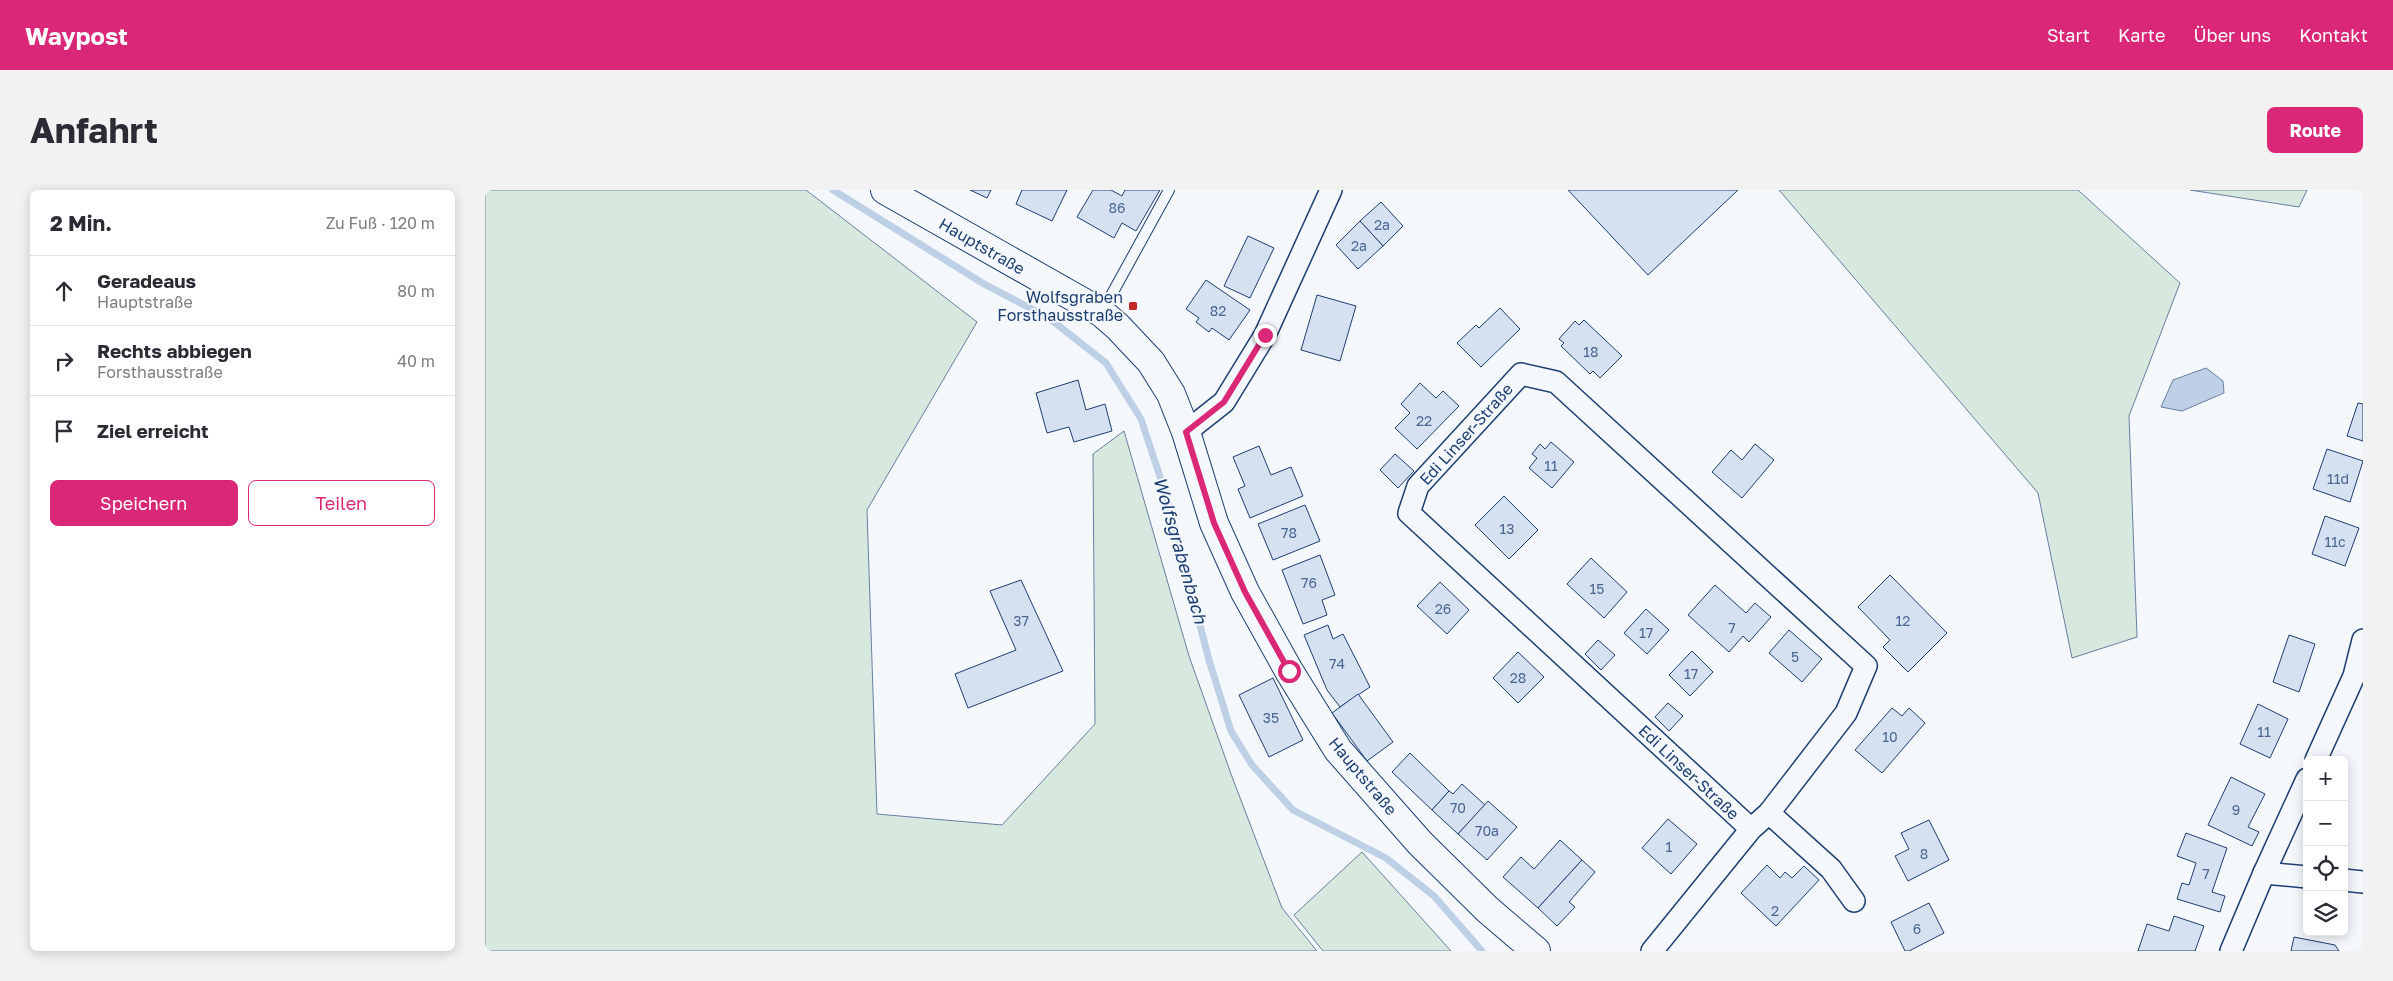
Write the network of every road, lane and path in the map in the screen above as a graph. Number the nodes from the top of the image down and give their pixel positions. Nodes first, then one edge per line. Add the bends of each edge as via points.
1 (885, 190) edge
2 (1169, 190) edge
3 (1331, 190) edge
4 (1102, 313) junction
5 (1186, 432) junction
6 (2363, 640) edge
7 (2318, 756) edge
8 (2303, 788) edge
9 (1769, 812) junction
10 (1751, 829) junction
11 (2264, 874) junction
12 (2303, 877) edge
13 (2348, 880) edge
14 (2363, 882) edge
15 (1853, 900) dead end
16 (1536, 951) edge
17 (1652, 951) edge
18 (2231, 951) edge

1 - 4 main road, Hauptstraße
2 - 4 lane
3 - 5 street via 1265,335 1224,402
4 - 5 main road, Hauptstraße via 1151,362 1171,394
5 - 16 main road, Hauptstraße via 1214,523 1245,592 1338,750 1420,843 1488,910
6 - 7 street via 2354,676
8 - 11 street
9 - 10 street, Edi Linser-Straße
9 - 10 street, Edi Linser-Straße via 1846,713 1866,666 1556,382 1521,374 1418,486 1409,512
9 - 15 street via 1831,868
10 - 17 street, Edi Linser-Straße
11 - 12 street
11 - 18 street
13 - 14 street

